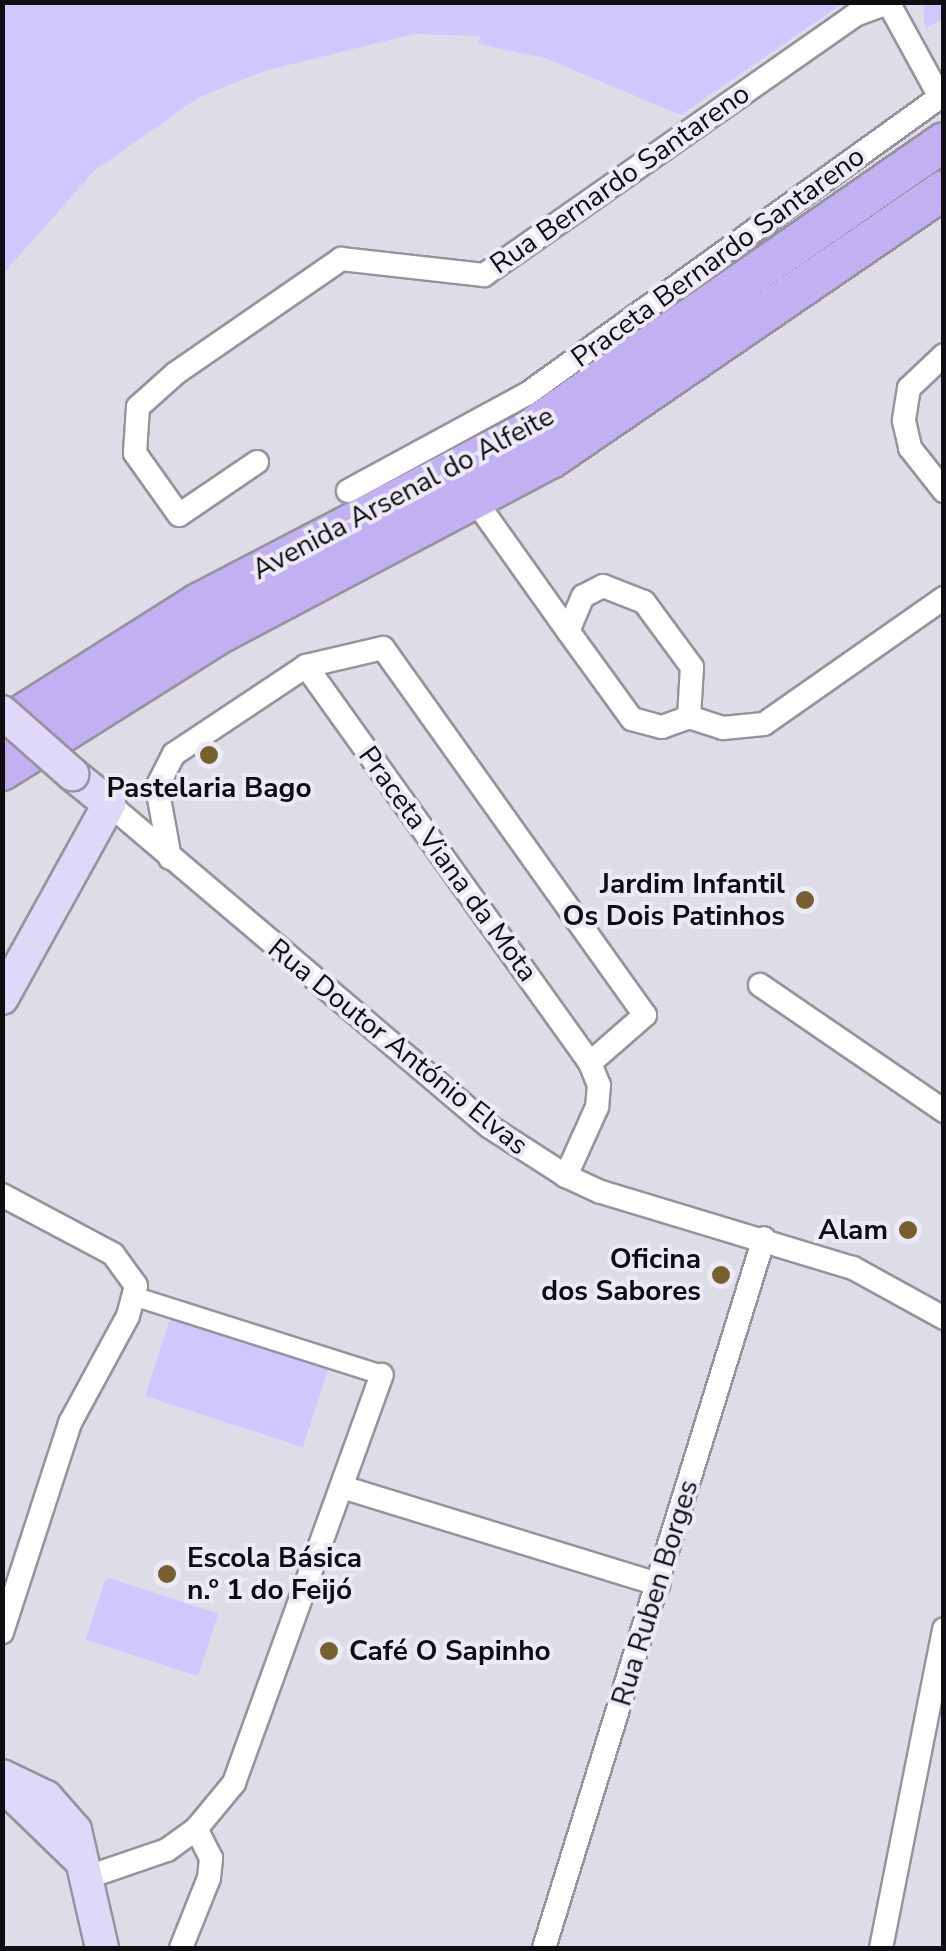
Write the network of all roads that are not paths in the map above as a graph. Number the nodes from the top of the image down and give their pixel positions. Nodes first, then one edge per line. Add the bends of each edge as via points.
1 (890, 3) edge
2 (944, 142) edge
3 (944, 190) edge
4 (944, 355) edge
5 (257, 462) dead end
6 (348, 491) dead end
7 (944, 491) edge
8 (477, 502) junction
9 (944, 598) edge
10 (568, 631) junction
11 (306, 666) junction
12 (2, 712) edge
13 (689, 716) junction
14 (2, 728) edge
15 (2, 771) edge
16 (110, 804) junction
17 (170, 858) junction
18 (760, 985) dead end
19 (2, 998) edge
20 (590, 1063) junction
21 (944, 1111) edge
22 (566, 1176) junction
23 (2, 1195) edge
24 (764, 1238) junction
25 (133, 1296) junction
26 (944, 1318) edge
27 (382, 1375) joint
28 (342, 1487) junction
29 (658, 1584) junction
30 (944, 1629) edge
31 (2, 1632) edge
32 (2, 1776) edge
33 (2, 1784) edge
34 (196, 1830) junction
35 (83, 1868) junction
36 (102, 1948) edge
37 (181, 1948) edge
38 (544, 1948) edge
39 (882, 1948) edge

1 - 5 street, Rua Bernardo Santareno via 856,15 484,275 341,258 138,407 135,453 179,516
1 - 6 street, Praceta Bernardo Santareno via 940,98 528,394
2 - 14 main road, Avenida Arsenal do Alfeite via 523,434 198,603
3 - 8 main road, Avenida Arsenal do Alfeite via 608,423
4 - 7 street via 909,388 904,421 910,448
8 - 10 street
8 - 15 main road, Avenida Arsenal do Alfeite via 216,636
9 - 13 street via 764,724 723,728
10 - 13 street via 632,719 662,727
10 - 13 street via 582,596 602,586 644,602 692,666
11 - 17 street via 174,754 157,787
11 - 20 street, Praceta Viana da Mota
11 - 20 street via 383,648 645,1016
12 - 16 main road, bridge
16 - 17 street, Rua Doutor António Elvas
16 - 19 main road
17 - 22 street, Rua Doutor António Elvas via 490,1127
18 - 21 street
20 - 22 street, Praceta Viana da Mota via 599,1085 597,1107
22 - 24 street, Rua Doutor António Elvas
23 - 25 street via 113,1254 133,1274
24 - 26 street, Rua Doutor António Elvas via 853,1268
24 - 29 street, Rua Ruben Borges
25 - 27 street
25 - 31 street via 70,1422
27 - 28 street
28 - 29 street
28 - 34 street via 234,1783
29 - 38 street, Rua Ruben Borges
30 - 39 street
32 - 35 main road via 60,1810 75,1830
33 - 35 main road
34 - 35 street via 167,1850
34 - 37 street via 211,1858
35 - 36 main road

